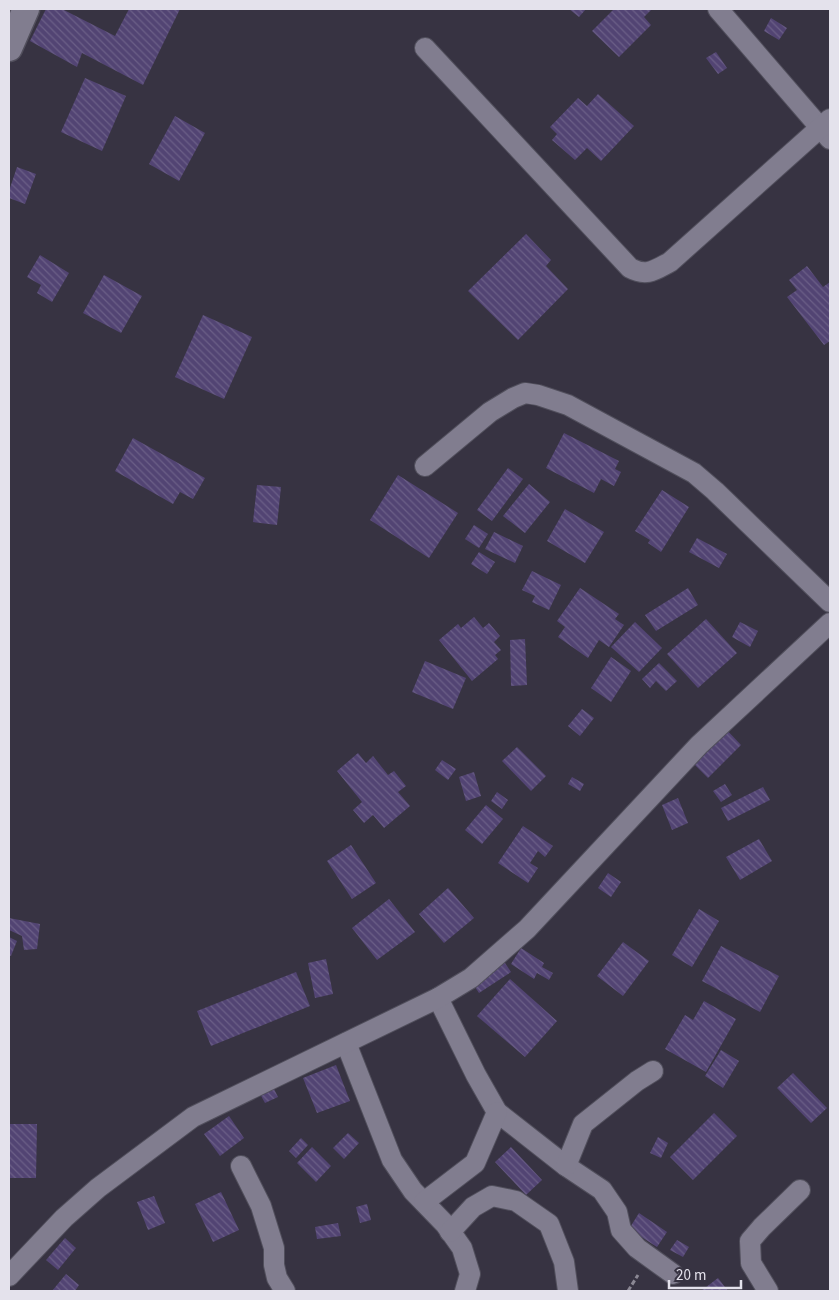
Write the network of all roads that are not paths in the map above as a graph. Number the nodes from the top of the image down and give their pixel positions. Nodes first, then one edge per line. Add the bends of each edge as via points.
1 (26, 9) edge
2 (718, 9) edge
3 (9, 48) edge
4 (425, 48) dead end
5 (827, 129) edge
6 (425, 466) dead end
7 (830, 602) edge
8 (830, 623) edge
9 (438, 998) junction
10 (346, 1043) junction
11 (653, 1071) dead end
12 (497, 1112) junction
13 (241, 1166) dead end
14 (566, 1166) junction
15 (800, 1190) dead end
16 (424, 1202) junction
17 (450, 1232) junction
18 (673, 1274) dead end
19 (9, 1276) edge
20 (285, 1291) edge
21 (465, 1291) edge
22 (568, 1291) edge
23 (768, 1291) edge

1 - 3 street
2 - 5 street
4 - 5 street via 638,273 652,272 670,262
6 - 7 street via 490,412 513,398 525,393 568,405 694,473
8 - 9 street via 699,745 527,929 471,978
9 - 10 street
9 - 12 street
10 - 16 street via 392,1160
10 - 19 street via 193,1117 98,1188 64,1218
11 - 14 street via 583,1124
12 - 14 street
12 - 16 street via 475,1163
13 - 20 street via 261,1206 274,1248 277,1278
14 - 18 street via 602,1190 617,1212 622,1230 637,1248
15 - 23 street via 750,1241 751,1263
16 - 17 street
17 - 21 street via 462,1248 470,1274
17 - 22 street via 473,1207 492,1196 516,1201 549,1224 564,1262

